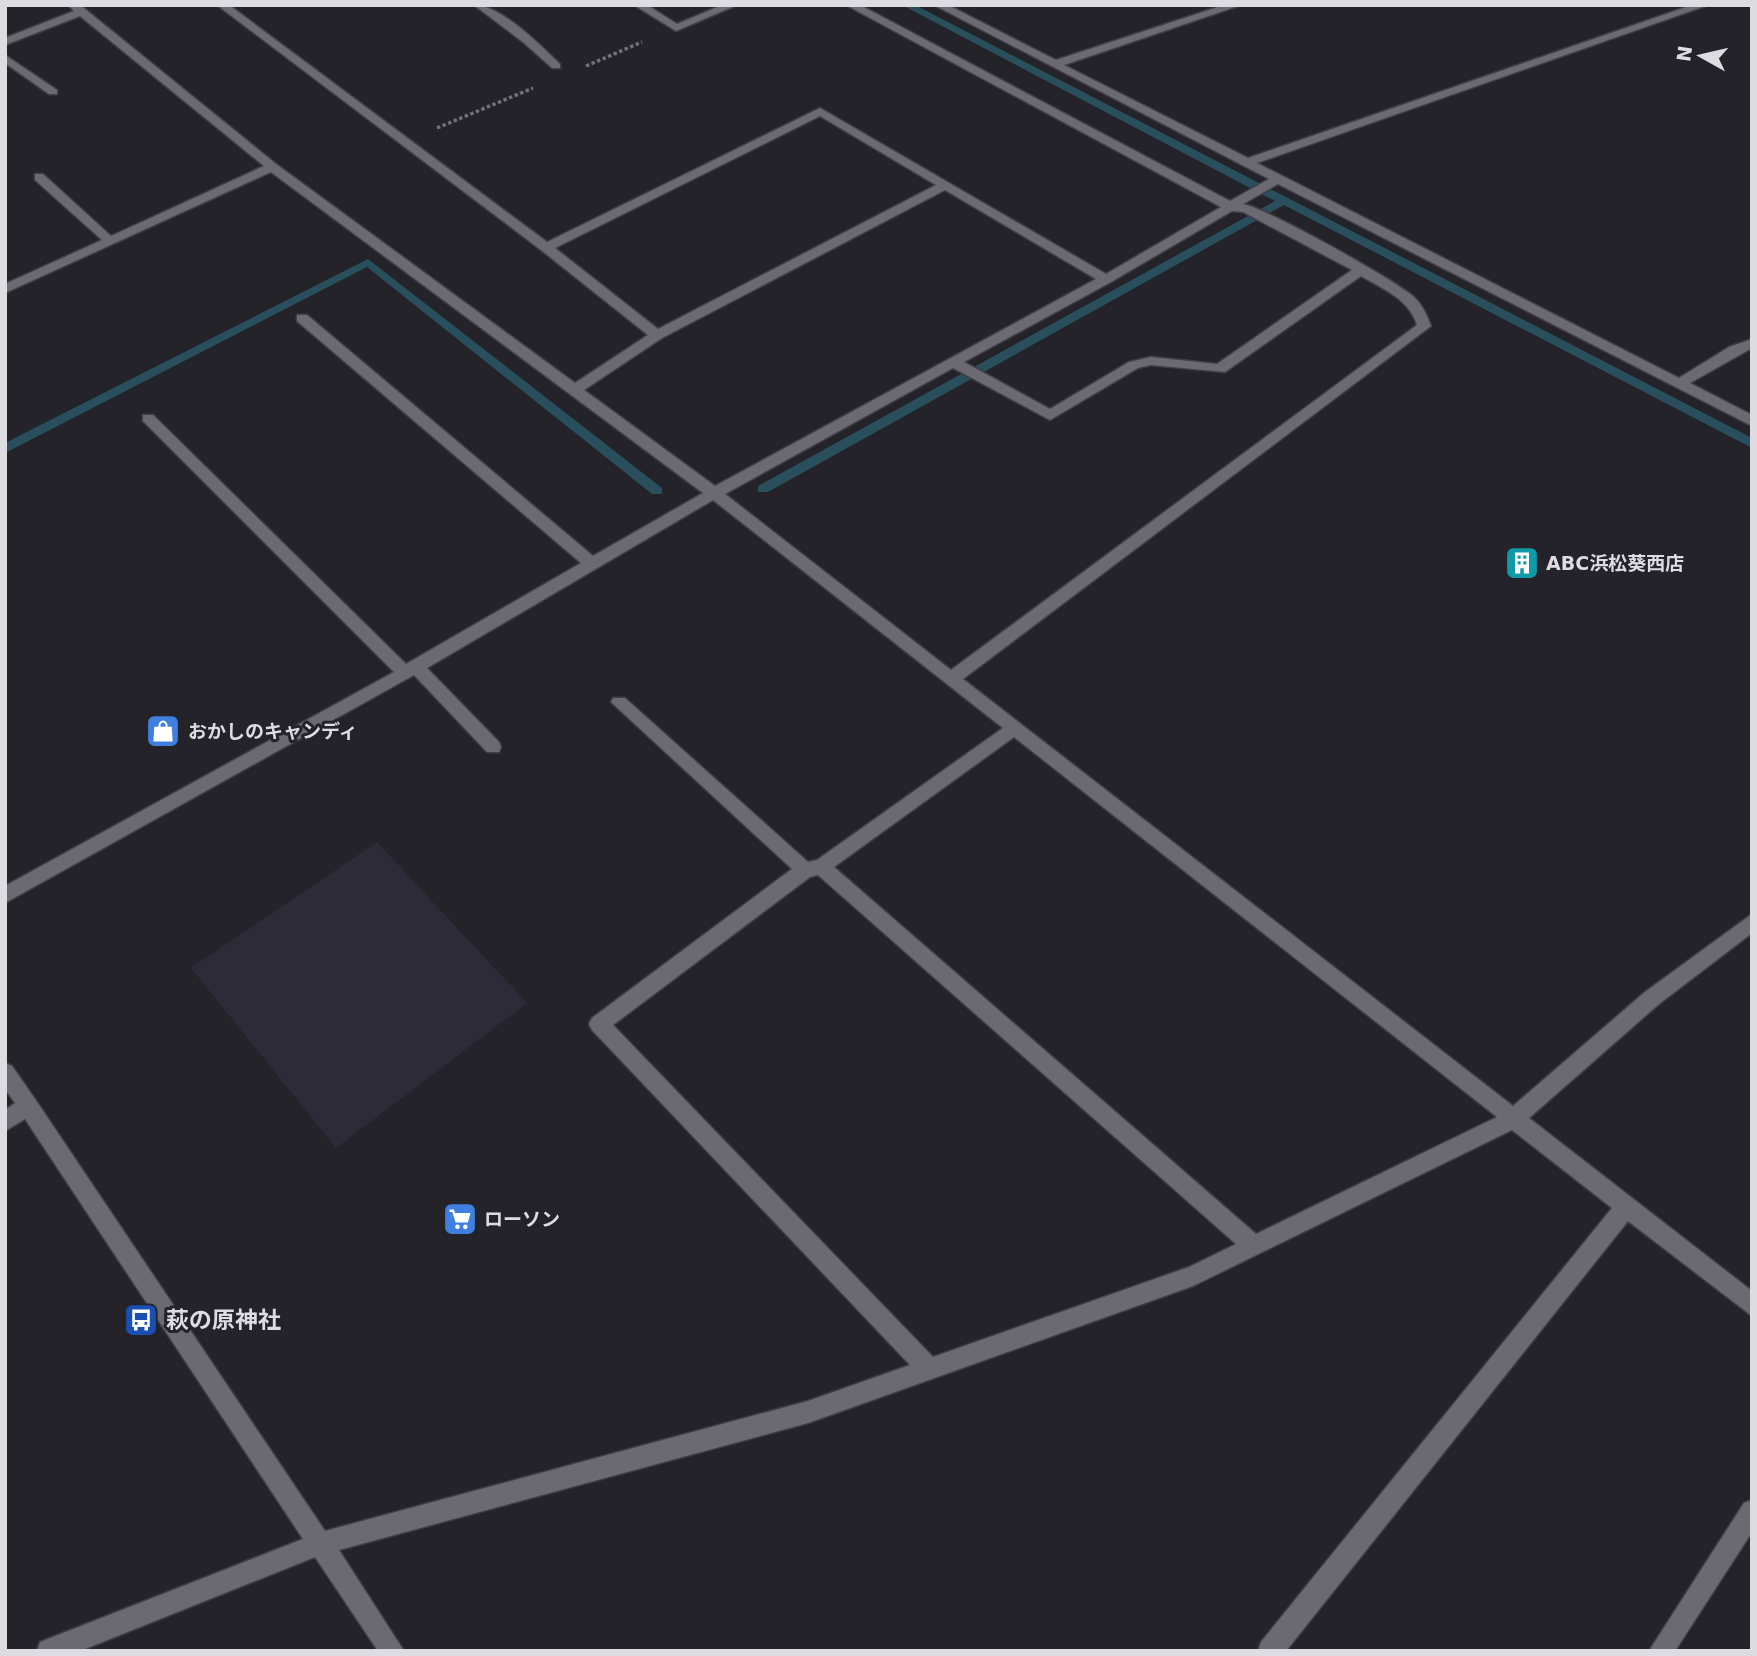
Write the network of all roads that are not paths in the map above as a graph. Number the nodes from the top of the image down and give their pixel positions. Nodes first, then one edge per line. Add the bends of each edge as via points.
1 (222, 5) edge
2 (479, 5) edge
3 (639, 5) edge
4 (732, 5) edge
5 (851, 5) edge
6 (939, 5) edge
7 (1236, 5) edge
8 (1703, 5) edge
9 (77, 8) edge
10 (5, 42) edge
11 (5, 58) edge
12 (1055, 64) junction
13 (556, 66) dead end
14 (53, 92) dead end
15 (1249, 162) junction
16 (272, 166) junction
17 (39, 177) dead end
18 (1274, 181) junction
19 (945, 185) junction
20 (1241, 204) junction
21 (110, 242) junction
22 (546, 247) junction
23 (1361, 270) junction
24 (1106, 279) junction
25 (5, 289) edge
26 (302, 318) dead end
27 (657, 335) junction
28 (1752, 343) edge
29 (956, 364) junction
30 (1679, 384) junction
31 (573, 391) junction
32 (148, 418) dead end
33 (1752, 421) edge
34 (715, 493) junction
35 (592, 564) junction
36 (410, 670) junction
37 (952, 678) junction
38 (619, 702) dead end
39 (1015, 728) junction
40 (493, 747) dead end
41 (813, 869) junction
42 (5, 895) edge
43 (1752, 922) edge
44 (5, 1072) edge
45 (28, 1105) junction
46 (1512, 1120) junction
47 (5, 1122) edge
48 (1626, 1207) junction
49 (1254, 1246) junction
50 (1752, 1305) edge
51 (929, 1369) junction
52 (1752, 1511) edge
53 (319, 1544) junction
54 (49, 1651) edge
55 (392, 1651) edge
56 (1270, 1651) edge
57 (1661, 1651) edge

1 - 22 street
2 - 13 street
3 - 4 street via 676,29
5 - 20 street
6 - 12 street
7 - 12 street
8 - 15 street
9 - 10 street
9 - 16 street
11 - 14 street
12 - 15 street
15 - 18 street
16 - 21 street
16 - 31 street
17 - 21 street
18 - 20 street
18 - 30 street
19 - 22 street via 820,111
19 - 24 street
19 - 27 street
20 - 23 street
20 - 24 street
21 - 25 street
22 - 27 street
23 - 29 street via 1220,369 1151,361 1134,365 1050,415
23 - 37 street via 1409,299 1424,326
24 - 29 street
26 - 35 street
27 - 31 street
28 - 30 street
29 - 34 street
30 - 33 street
31 - 34 street
32 - 36 street
34 - 35 street
34 - 37 street
35 - 36 street
36 - 40 street
36 - 42 street
37 - 39 street
38 - 41 street
39 - 41 street
39 - 46 street
41 - 49 street
41 - 51 street via 599,1024
43 - 46 street via 1652,998
44 - 45 street
45 - 47 street
45 - 53 street
46 - 48 street
46 - 49 street
48 - 50 street
48 - 56 street
49 - 51 street via 1193,1276
51 - 53 street via 807,1412
52 - 57 street
53 - 54 street
53 - 55 street

